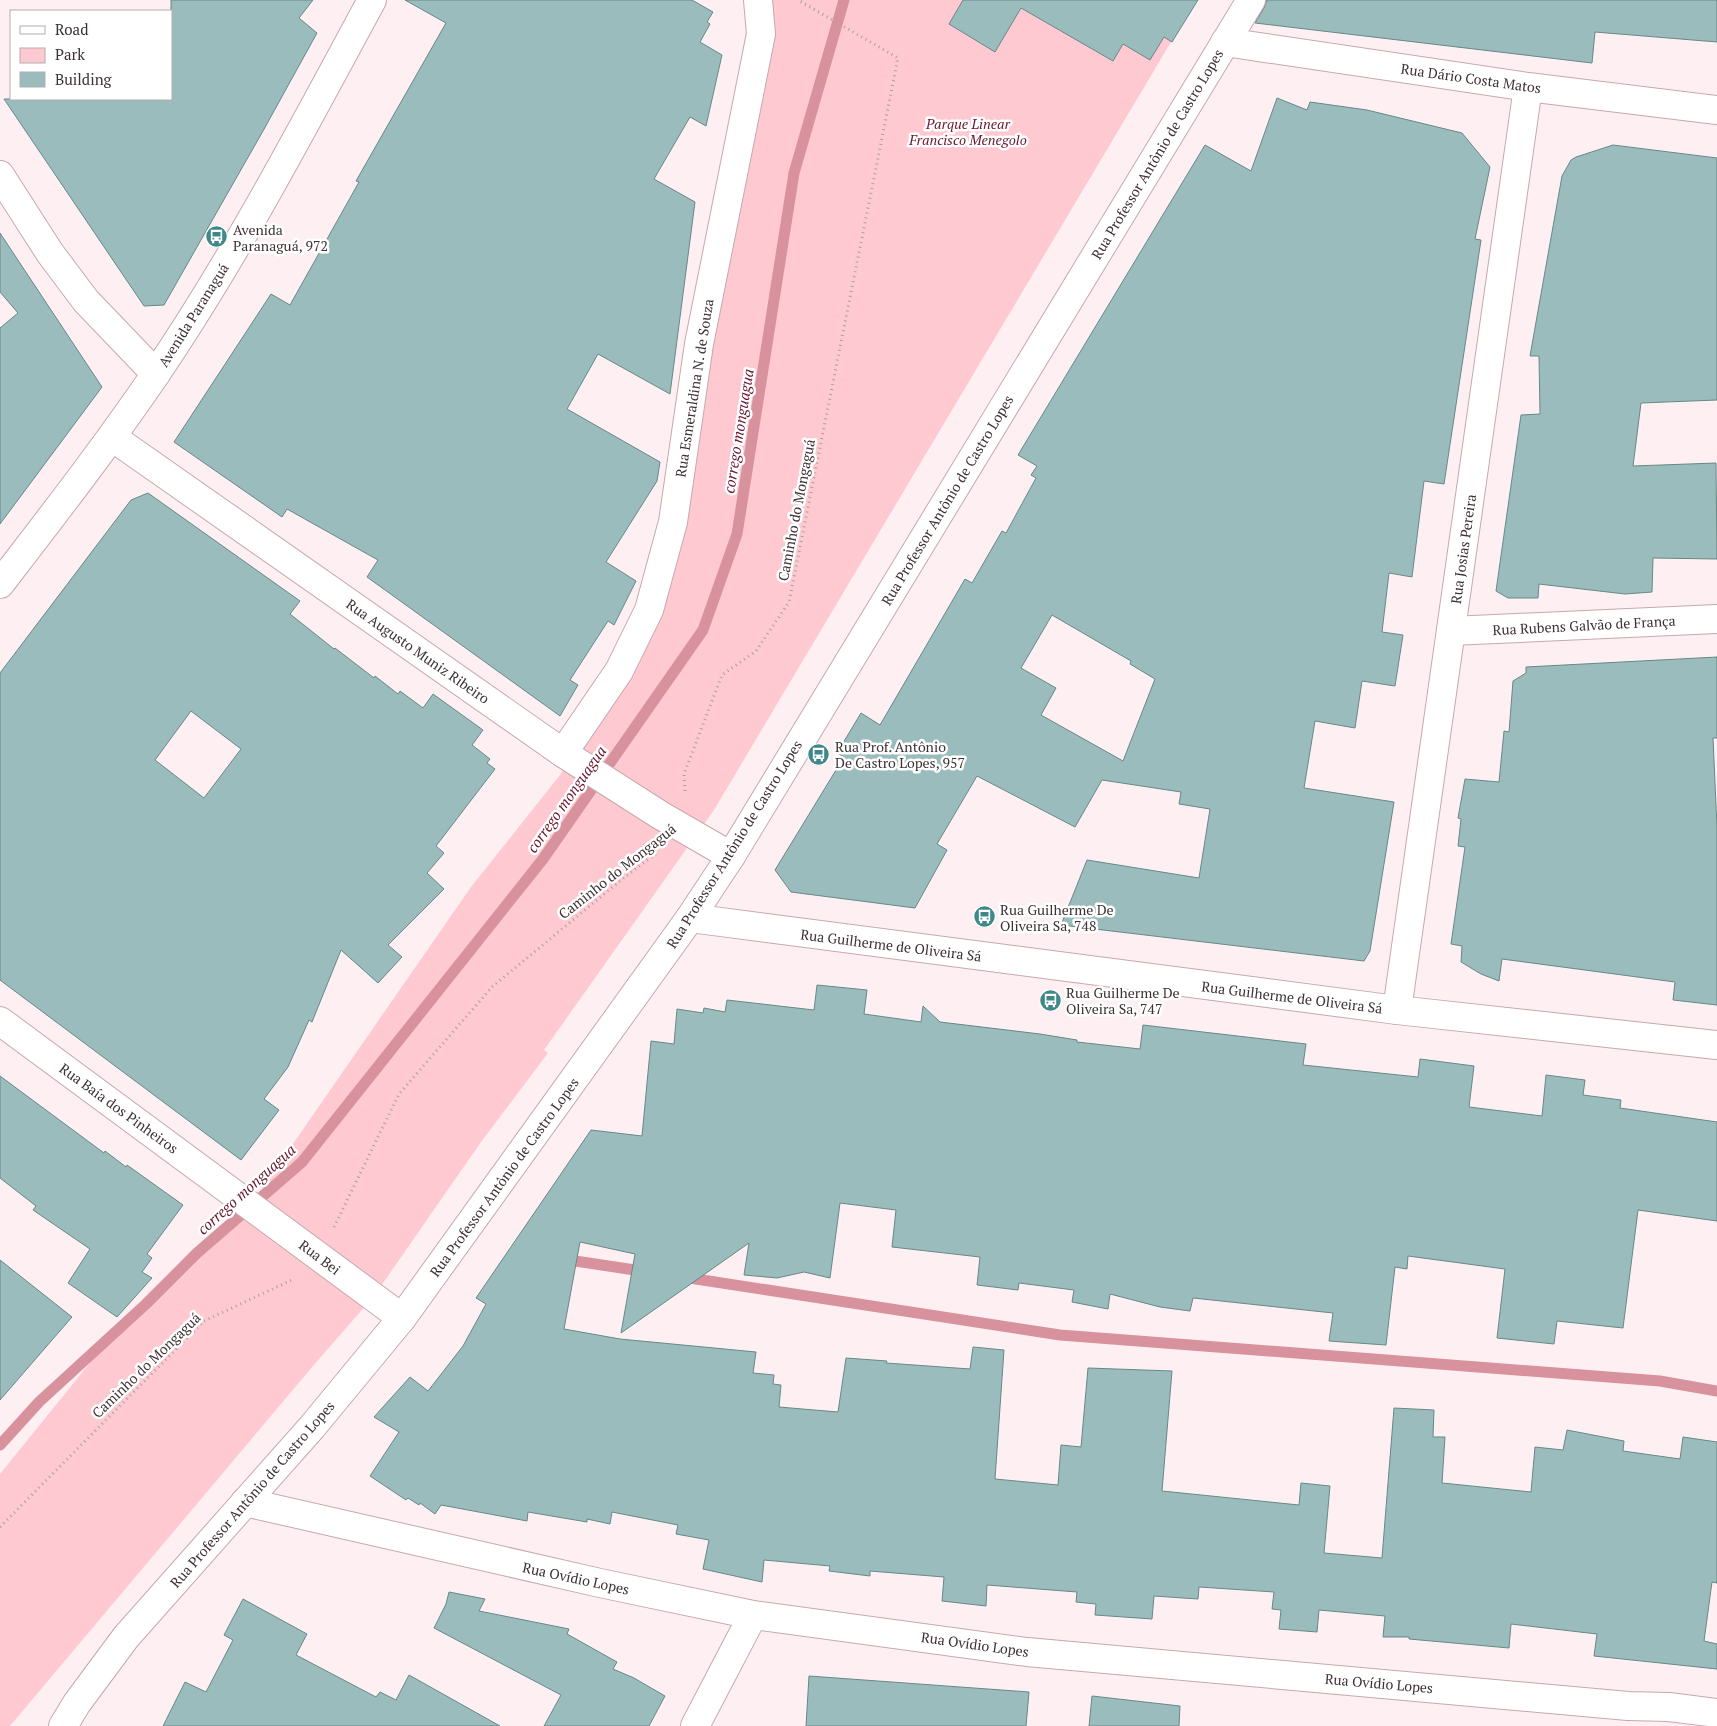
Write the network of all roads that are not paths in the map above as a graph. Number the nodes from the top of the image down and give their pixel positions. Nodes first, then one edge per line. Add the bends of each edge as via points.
1 (372, 0) edge
2 (758, 0) edge
3 (1251, 0) edge
4 (1225, 42) junction
5 (1528, 87) junction
6 (1717, 110) edge
7 (0, 175) edge
8 (156, 374) junction
9 (112, 437) junction
10 (0, 584) edge
11 (1717, 619) edge
12 (1451, 631) junction
13 (574, 760) junction
14 (731, 856) junction
15 (690, 918) junction
16 (1397, 1010) junction
17 (0, 1020) edge
18 (1717, 1045) edge
19 (238, 1195) joint
20 (402, 1318) junction
21 (245, 1502) junction
22 (753, 1615) junction
23 (1717, 1713) edge
24 (1624, 1716) edge
25 (63, 1726) edge
26 (695, 1726) edge

1 - 8 street, Avenida Paranaguá via 234,250
2 - 13 street, Rua Esmeraldina N. de Souza via 761,34 699,344 673,522 650,610
3 - 4 street, Rua Professor Antônio de Castro Lopes
4 - 5 street, Rua Dário Costa Matos
4 - 14 street, Rua Professor Antônio de Castro Lopes
5 - 6 street, Rua Dário Costa Matos
5 - 12 street, Rua Josias Pereira
7 - 8 street via 50,253 86,301
8 - 9 street, Avenida Paranaguá
9 - 10 street, Avenida Paranaguá
9 - 13 street, Rua Augusto Muniz Ribeiro
11 - 12 street, Rua Rubens Galvão de França
12 - 16 street, Rua Josias Pereira
13 - 14 street, Rua Augusto Muniz Ribeiro
14 - 15 street, Rua Professor Antônio de Castro Lopes
15 - 16 street, Rua Guilherme de Oliveira Sá
15 - 20 street, Rua Professor Antônio de Castro Lopes
16 - 18 street, Rua Guilherme de Oliveira Sá
17 - 19 street, Rua Baía dos Pinheiros
19 - 20 street, Rua Bei
20 - 21 street, Rua Professor Antônio de Castro Lopes
21 - 22 street, Rua Ovídio Lopes
21 - 25 street, Rua Professor Antônio de Castro Lopes via 126,1637
22 - 24 street, Rua Ovídio Lopes via 1027,1652
22 - 26 street
23 - 24 street, Rua Ovídio Lopes via 1668,1707

